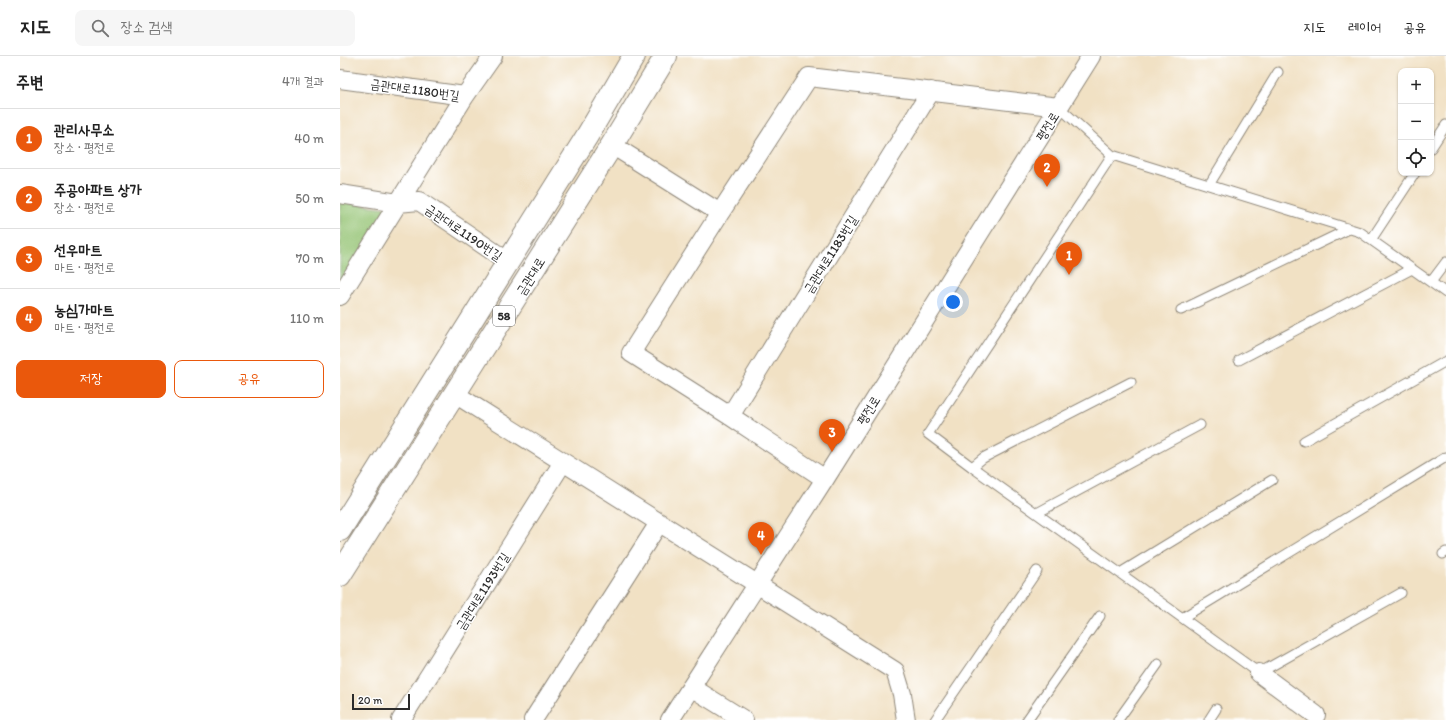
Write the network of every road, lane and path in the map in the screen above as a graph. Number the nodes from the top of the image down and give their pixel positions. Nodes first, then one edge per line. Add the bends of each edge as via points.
1 (493, 56) edge
2 (634, 56) edge
3 (666, 56) edge
4 (1092, 56) edge
5 (1278, 72) dead end
6 (340, 79) edge
7 (931, 91) junction
8 (466, 96) junction
9 (1059, 107) junction
10 (1446, 125) edge
11 (1434, 143) edge
12 (612, 145) junction
13 (1112, 155) junction
14 (1413, 176) edge
15 (1209, 185) junction
16 (340, 194) edge
17 (398, 203) junction
18 (720, 213) junction
19 (1349, 229) junction
20 (1371, 240) junction
21 (507, 262) junction
22 (1446, 262) edge
23 (1412, 269) junction
24 (1432, 282) junction
25 (1446, 293) edge
26 (340, 296) edge
27 (1181, 310) dead end
28 (1239, 360) dead end
29 (1446, 361) edge
30 (1131, 382) dead end
31 (455, 394) junction
32 (730, 416) junction
33 (1200, 425) dead end
34 (1304, 441) dead end
35 (1446, 457) edge
36 (564, 462) junction
37 (972, 467) junction
38 (825, 479) junction
39 (1272, 480) dead end
40 (1037, 513) junction
41 (659, 523) junction
42 (340, 530) edge
43 (1037, 571) dead end
44 (1120, 573) junction
45 (340, 575) edge
46 (757, 584) junction
47 (1401, 593) dead end
48 (1100, 616) dead end
49 (1182, 618) junction
50 (1158, 664) dead end
51 (1259, 673) junction
52 (691, 687) junction
53 (1216, 709) dead end
54 (1316, 715) dead end
55 (401, 720) edge
56 (533, 720) edge
57 (670, 720) edge
58 (744, 720) edge
59 (906, 720) edge
60 (935, 720) edge
61 (1027, 720) edge
62 (1118, 720) edge
63 (1208, 720) edge

1 - 8 street, 금관대로1180번길
2 - 21 main road, 금관대로 / 58
3 - 12 main road, 금관대로 / 58
4 - 9 street, 평전로
5 - 15 lane
6 - 8 street, 금관대로1180번길
7 - 9 street
7 - 18 street via 809,77
7 - 32 street, 금관대로1183번길
8 - 17 street
9 - 13 lane
9 - 38 street, 평전로
10 - 11 lane
12 - 18 street
12 - 31 main road, 금관대로 / 58
13 - 15 lane
13 - 37 lane via 928,434
14 - 20 lane
15 - 19 lane
16 - 17 street, 금관대로1190번길
17 - 21 street, 금관대로1190번길 via 419,202
17 - 26 street
18 - 32 street via 631,353
19 - 20 lane via 1360,232
19 - 27 lane
20 - 23 lane
21 - 42 main road, 금관대로 / 58
22 - 24 lane
23 - 24 lane
23 - 28 lane
24 - 25 lane
29 - 34 lane
30 - 37 lane via 983,458
31 - 36 street
31 - 45 main road, 금관대로 / 58
32 - 38 street
33 - 40 lane
35 - 49 lane
36 - 41 street
36 - 55 street, 금관대로1193번길
37 - 40 lane
38 - 46 street, 평전로
39 - 44 lane
40 - 44 lane
41 - 46 street
41 - 56 street
43 - 60 lane
44 - 49 lane
46 - 52 street, 평전로
46 - 59 street via 895,671
47 - 51 lane
48 - 61 lane
49 - 51 lane
50 - 62 lane
51 - 54 street
52 - 57 street, 평전로
52 - 58 street
53 - 63 lane

